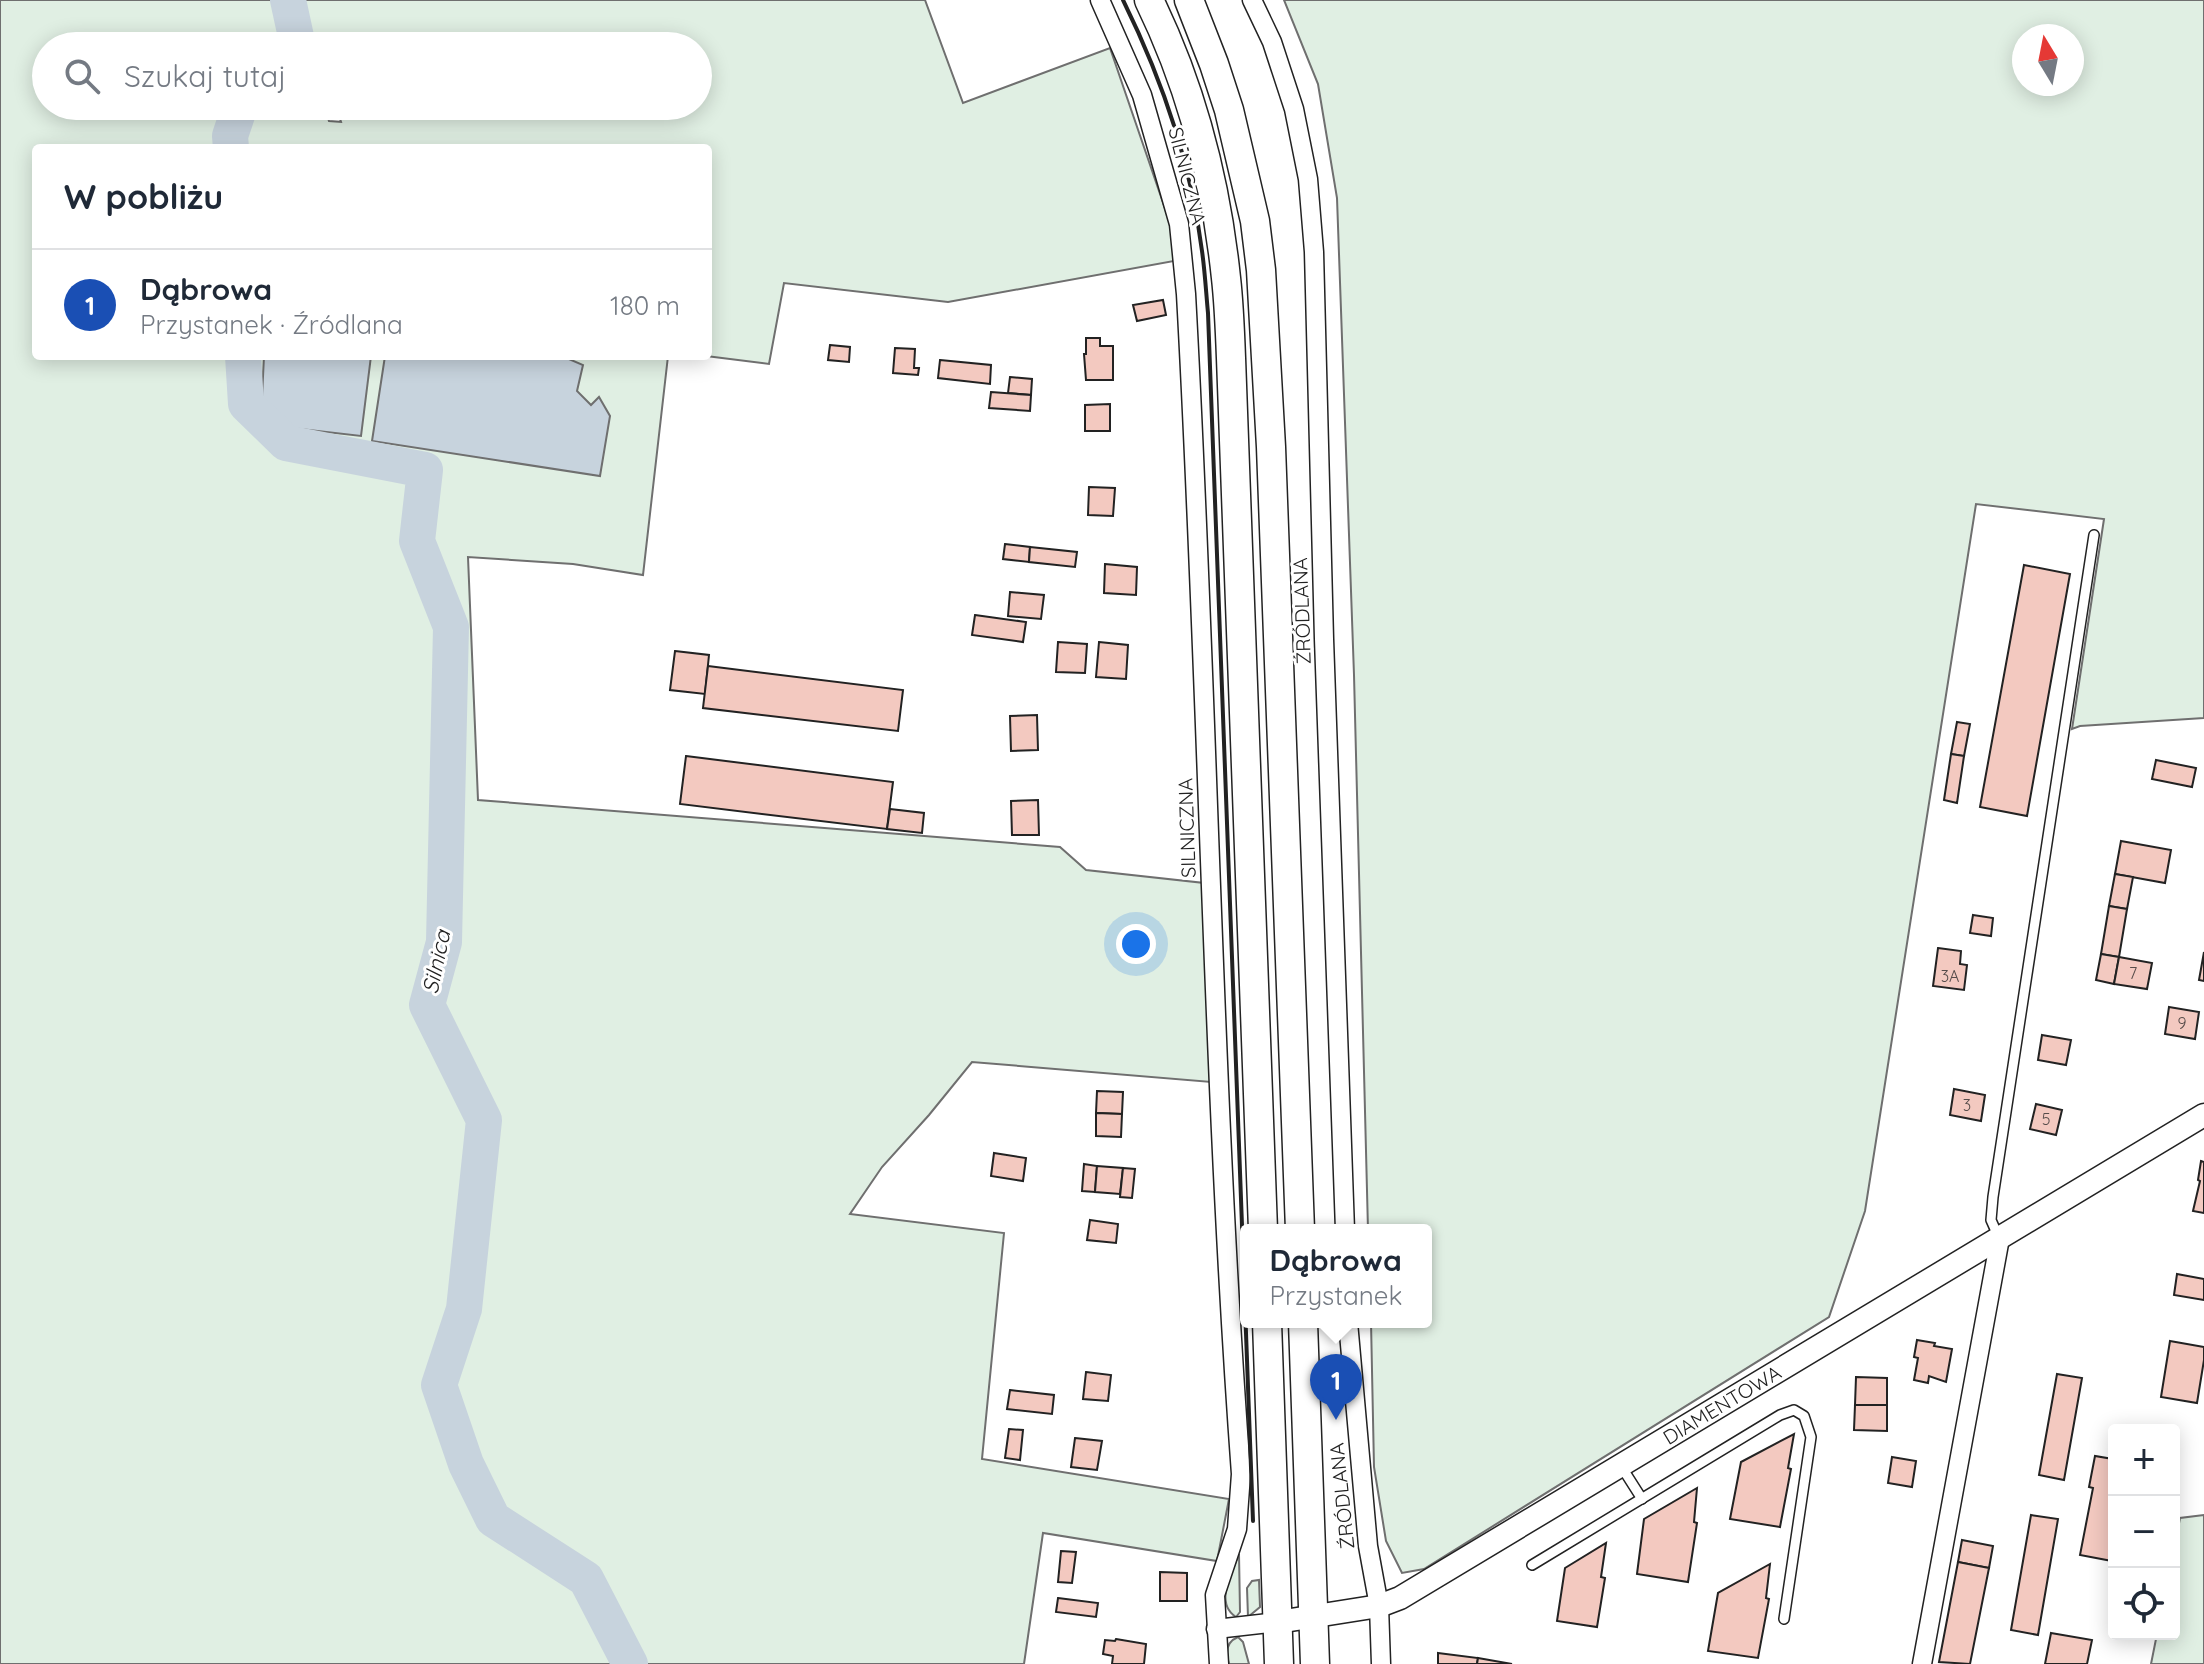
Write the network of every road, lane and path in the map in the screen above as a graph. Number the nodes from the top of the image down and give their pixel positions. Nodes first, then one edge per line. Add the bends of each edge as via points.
1 (1100, 0) edge
2 (1149, 0) edge
3 (1189, 0) edge
4 (1252, 0) edge
5 (2094, 535) dead end
6 (2204, 1115) edge
7 (1263, 1224) edge
8 (1300, 1224) edge
9 (1345, 1224) edge
10 (2000, 1238) junction
11 (1267, 1328) edge
12 (1303, 1328) edge
13 (1349, 1328) edge
14 (1621, 1466) junction
15 (1642, 1499) junction
16 (1532, 1565) dead end
17 (1379, 1606) junction
18 (1313, 1616) junction
19 (1784, 1619) dead end
20 (1278, 1622) junction
21 (1216, 1629) junction
22 (1219, 1664) edge
23 (1279, 1664) edge
24 (1315, 1664) edge
25 (1381, 1664) edge
26 (1922, 1664) edge

1 - 21 street, SILNICZNA via 1142,95 1179,224 1186,294 1241,1474 1237,1529 1215,1595
2 - 7 main road via 1202,146 1226,279
3 - 8 main road via 1229,110 1261,270
4 - 9 street, ŹRÓDLANA via 1294,109 1311,208
5 - 10 lane via 1993,1197 1991,1220
6 - 10 street, DIAMENTOWA
10 - 14 street, DIAMENTOWA
10 - 26 street
11 - 20 main road
12 - 18 main road
13 - 17 street, ŹRÓDLANA via 1368,1546
14 - 15 lane
14 - 17 street, DIAMENTOWA
15 - 16 lane
15 - 19 lane via 1780,1415 1794,1410 1804,1416 1811,1437
17 - 18 street, DIAMENTOWA
17 - 25 street, ŹRÓDLANA
18 - 20 street, DIAMENTOWA
18 - 24 main road
20 - 21 street, DIAMENTOWA
20 - 23 main road
21 - 22 street, SILNICZNA

